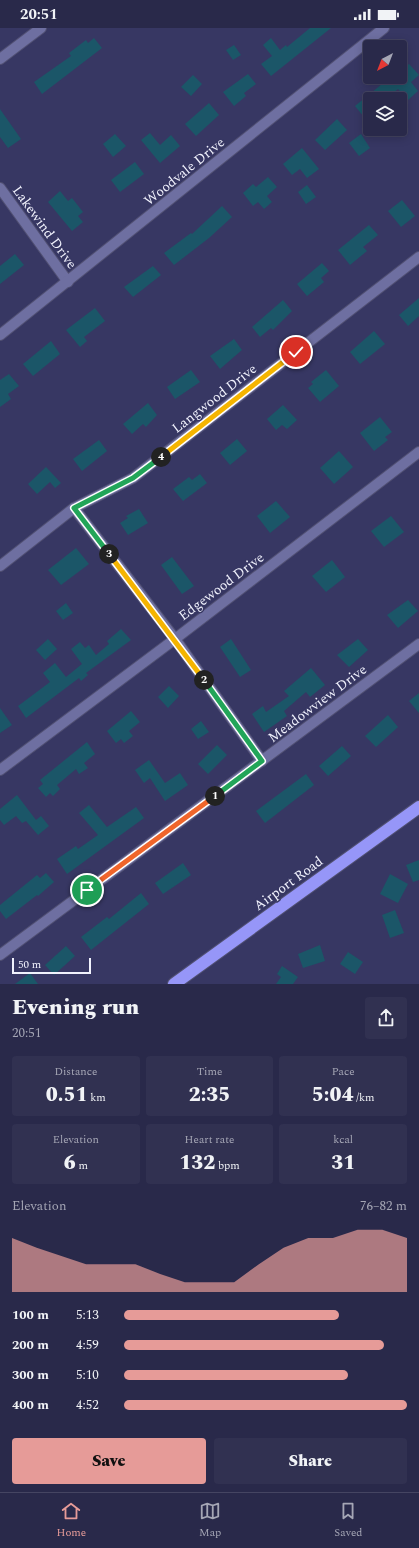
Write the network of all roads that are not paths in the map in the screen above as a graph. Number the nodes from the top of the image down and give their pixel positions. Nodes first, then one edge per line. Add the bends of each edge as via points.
1 (41, 28) edge
2 (384, 28) edge
3 (0, 59) edge
4 (0, 188) edge
5 (419, 257) edge
6 (68, 282) junction
7 (0, 335) edge
8 (419, 452) edge
9 (74, 508) junction
10 (0, 566) edge
11 (175, 639) junction
12 (419, 644) edge
13 (262, 761) junction
14 (0, 770) edge
15 (419, 807) edge
16 (0, 955) edge
17 (174, 984) edge

1 - 3 street
2 - 6 street, Woodvale Drive
4 - 6 street, Lakewind Drive
5 - 9 street, Langwood Drive via 133,478
6 - 7 street, Woodvale Drive
8 - 11 street, Edgewood Drive
9 - 10 street, Langwood Drive
9 - 11 street
11 - 13 street
11 - 14 street, Edgewood Drive
12 - 13 street, Meadowview Drive
13 - 16 street, Meadowview Drive
15 - 17 highway, Airport Road

